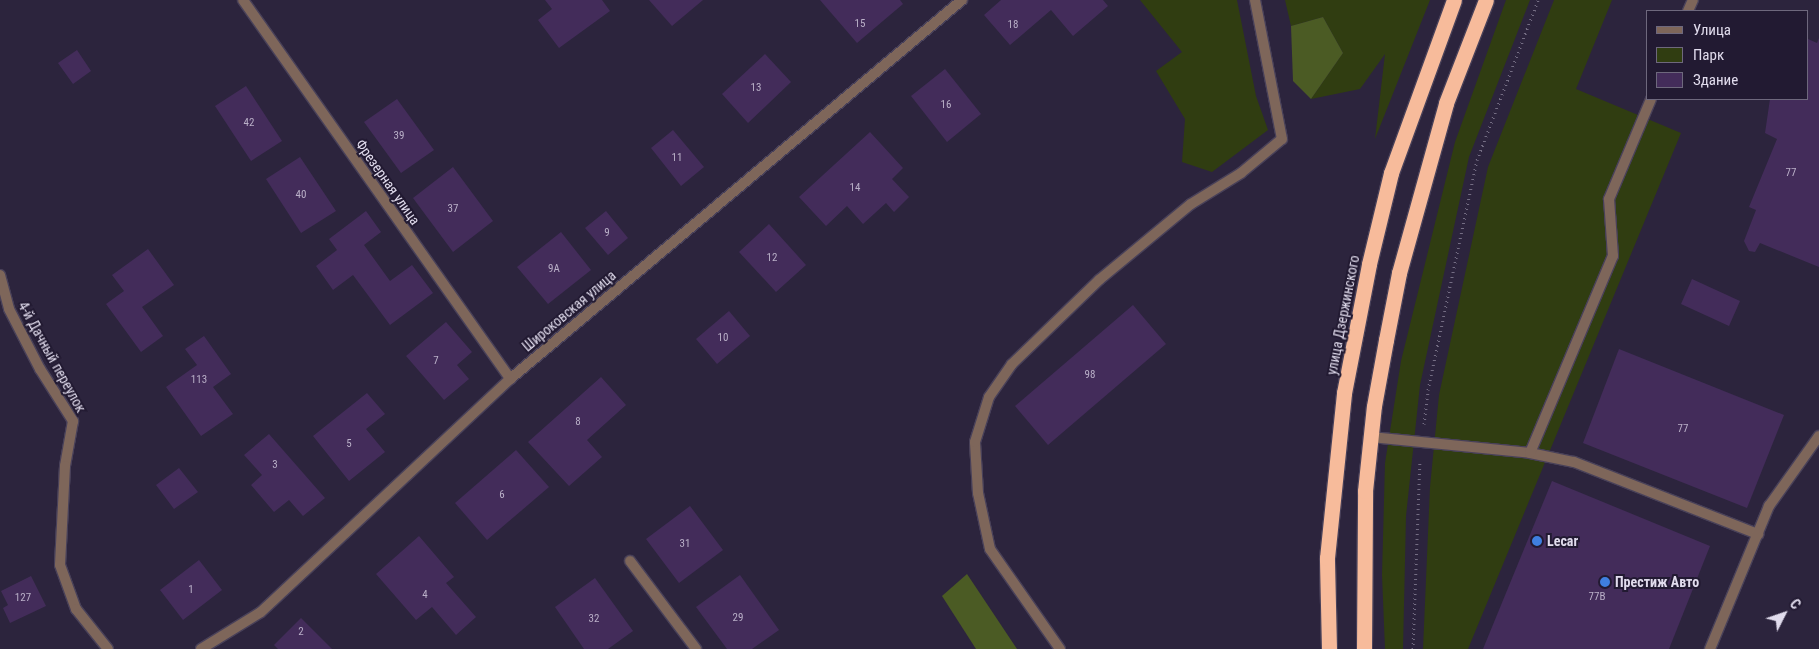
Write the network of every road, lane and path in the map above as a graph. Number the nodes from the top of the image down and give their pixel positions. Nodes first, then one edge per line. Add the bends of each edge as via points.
1 (243, 0) edge
2 (962, 0) edge
3 (1255, 0) edge
4 (1454, 0) edge
5 (1486, 0) edge
6 (1538, 0) edge
7 (1651, 100) edge
8 (0, 275) edge
9 (510, 379) junction
10 (1371, 436) junction
11 (1819, 436) edge
12 (1422, 442) junction
13 (1530, 452) junction
14 (1758, 534) junction
15 (630, 561) dead end
16 (108, 649) edge
17 (202, 649) edge
18 (696, 649) edge
19 (1060, 649) edge
20 (1329, 649) edge
21 (1364, 649) edge
22 (1413, 649) edge
23 (1710, 649) edge

1 - 9 street, Фрезерная улица
2 - 9 street, Широковская улица
3 - 19 street via 1282,139 1241,172 1191,204 1114,267 1012,364 989,397 975,442 978,493 990,549
4 - 20 highway, улица Дзержинского via 1391,172 1368,264 1344,392 1327,558
5 - 10 highway via 1446,103 1399,272
6 - 12 path via 1477,160 1428,390
7 - 13 street via 1609,199 1612,256
8 - 16 street, 4-й Дачный переулок via 8,310 73,421 65,466 60,564 76,609
9 - 17 street, Широковская улица via 261,612
10 - 12 street
10 - 21 highway via 1365,491
11 - 14 street via 1769,506
12 - 13 street
12 - 22 path via 1417,488
13 - 14 street via 1574,462
14 - 23 street
15 - 18 street

